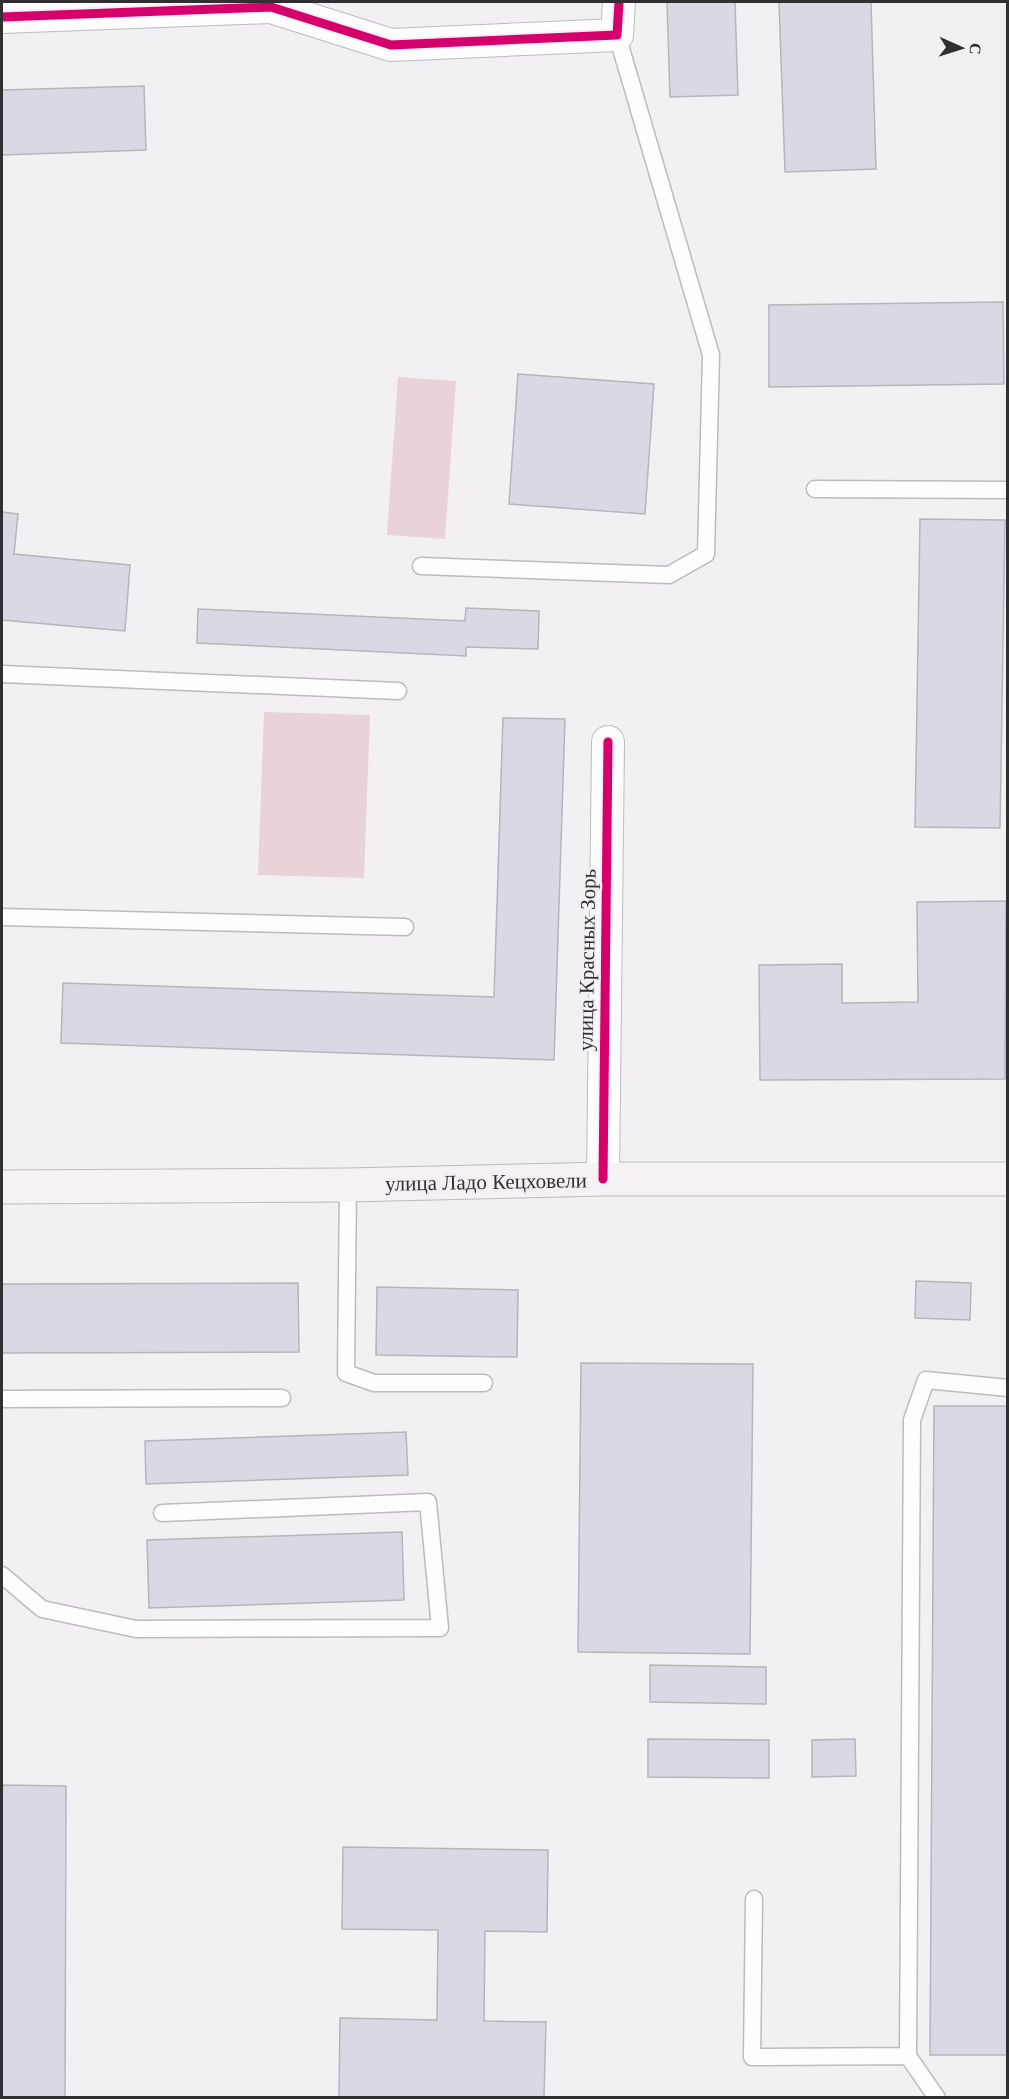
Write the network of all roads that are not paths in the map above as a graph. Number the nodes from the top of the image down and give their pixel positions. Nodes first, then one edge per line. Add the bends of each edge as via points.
1 (619, 2) edge
2 (2, 17) edge
3 (617, 35) junction
4 (815, 489) dead end
5 (1008, 490) edge
6 (421, 566) dead end
7 (2, 674) edge
8 (398, 691) dead end
9 (608, 742) dead end
10 (2, 917) edge
11 (405, 927) dead end
12 (603, 1179) junction
13 (1008, 1179) edge
14 (348, 1185) junction
15 (2, 1187) edge
16 (484, 1383) dead end
17 (1008, 1388) edge
18 (282, 1398) dead end
19 (2, 1399) edge
20 (162, 1513) dead end
21 (2, 1575) edge
22 (754, 1899) dead end
23 (908, 2056) junction
24 (937, 2097) edge

1 - 3 street
2 - 3 street via 271,7 391,45
3 - 6 lane via 711,355 706,554 669,575
4 - 5 lane
7 - 8 lane
9 - 12 street, улица Красных Зорь
10 - 11 lane
12 - 13 main road, улица Ладо Кецховели
12 - 14 main road, улица Ладо Кецховели
14 - 15 main road, улица Ладо Кецховели
14 - 16 lane via 346,1373 374,1383
17 - 23 lane via 926,1380 912,1420
18 - 19 lane
20 - 21 lane via 428,1502 440,1628 136,1629 42,1609
22 - 23 lane via 752,2057
23 - 24 lane

